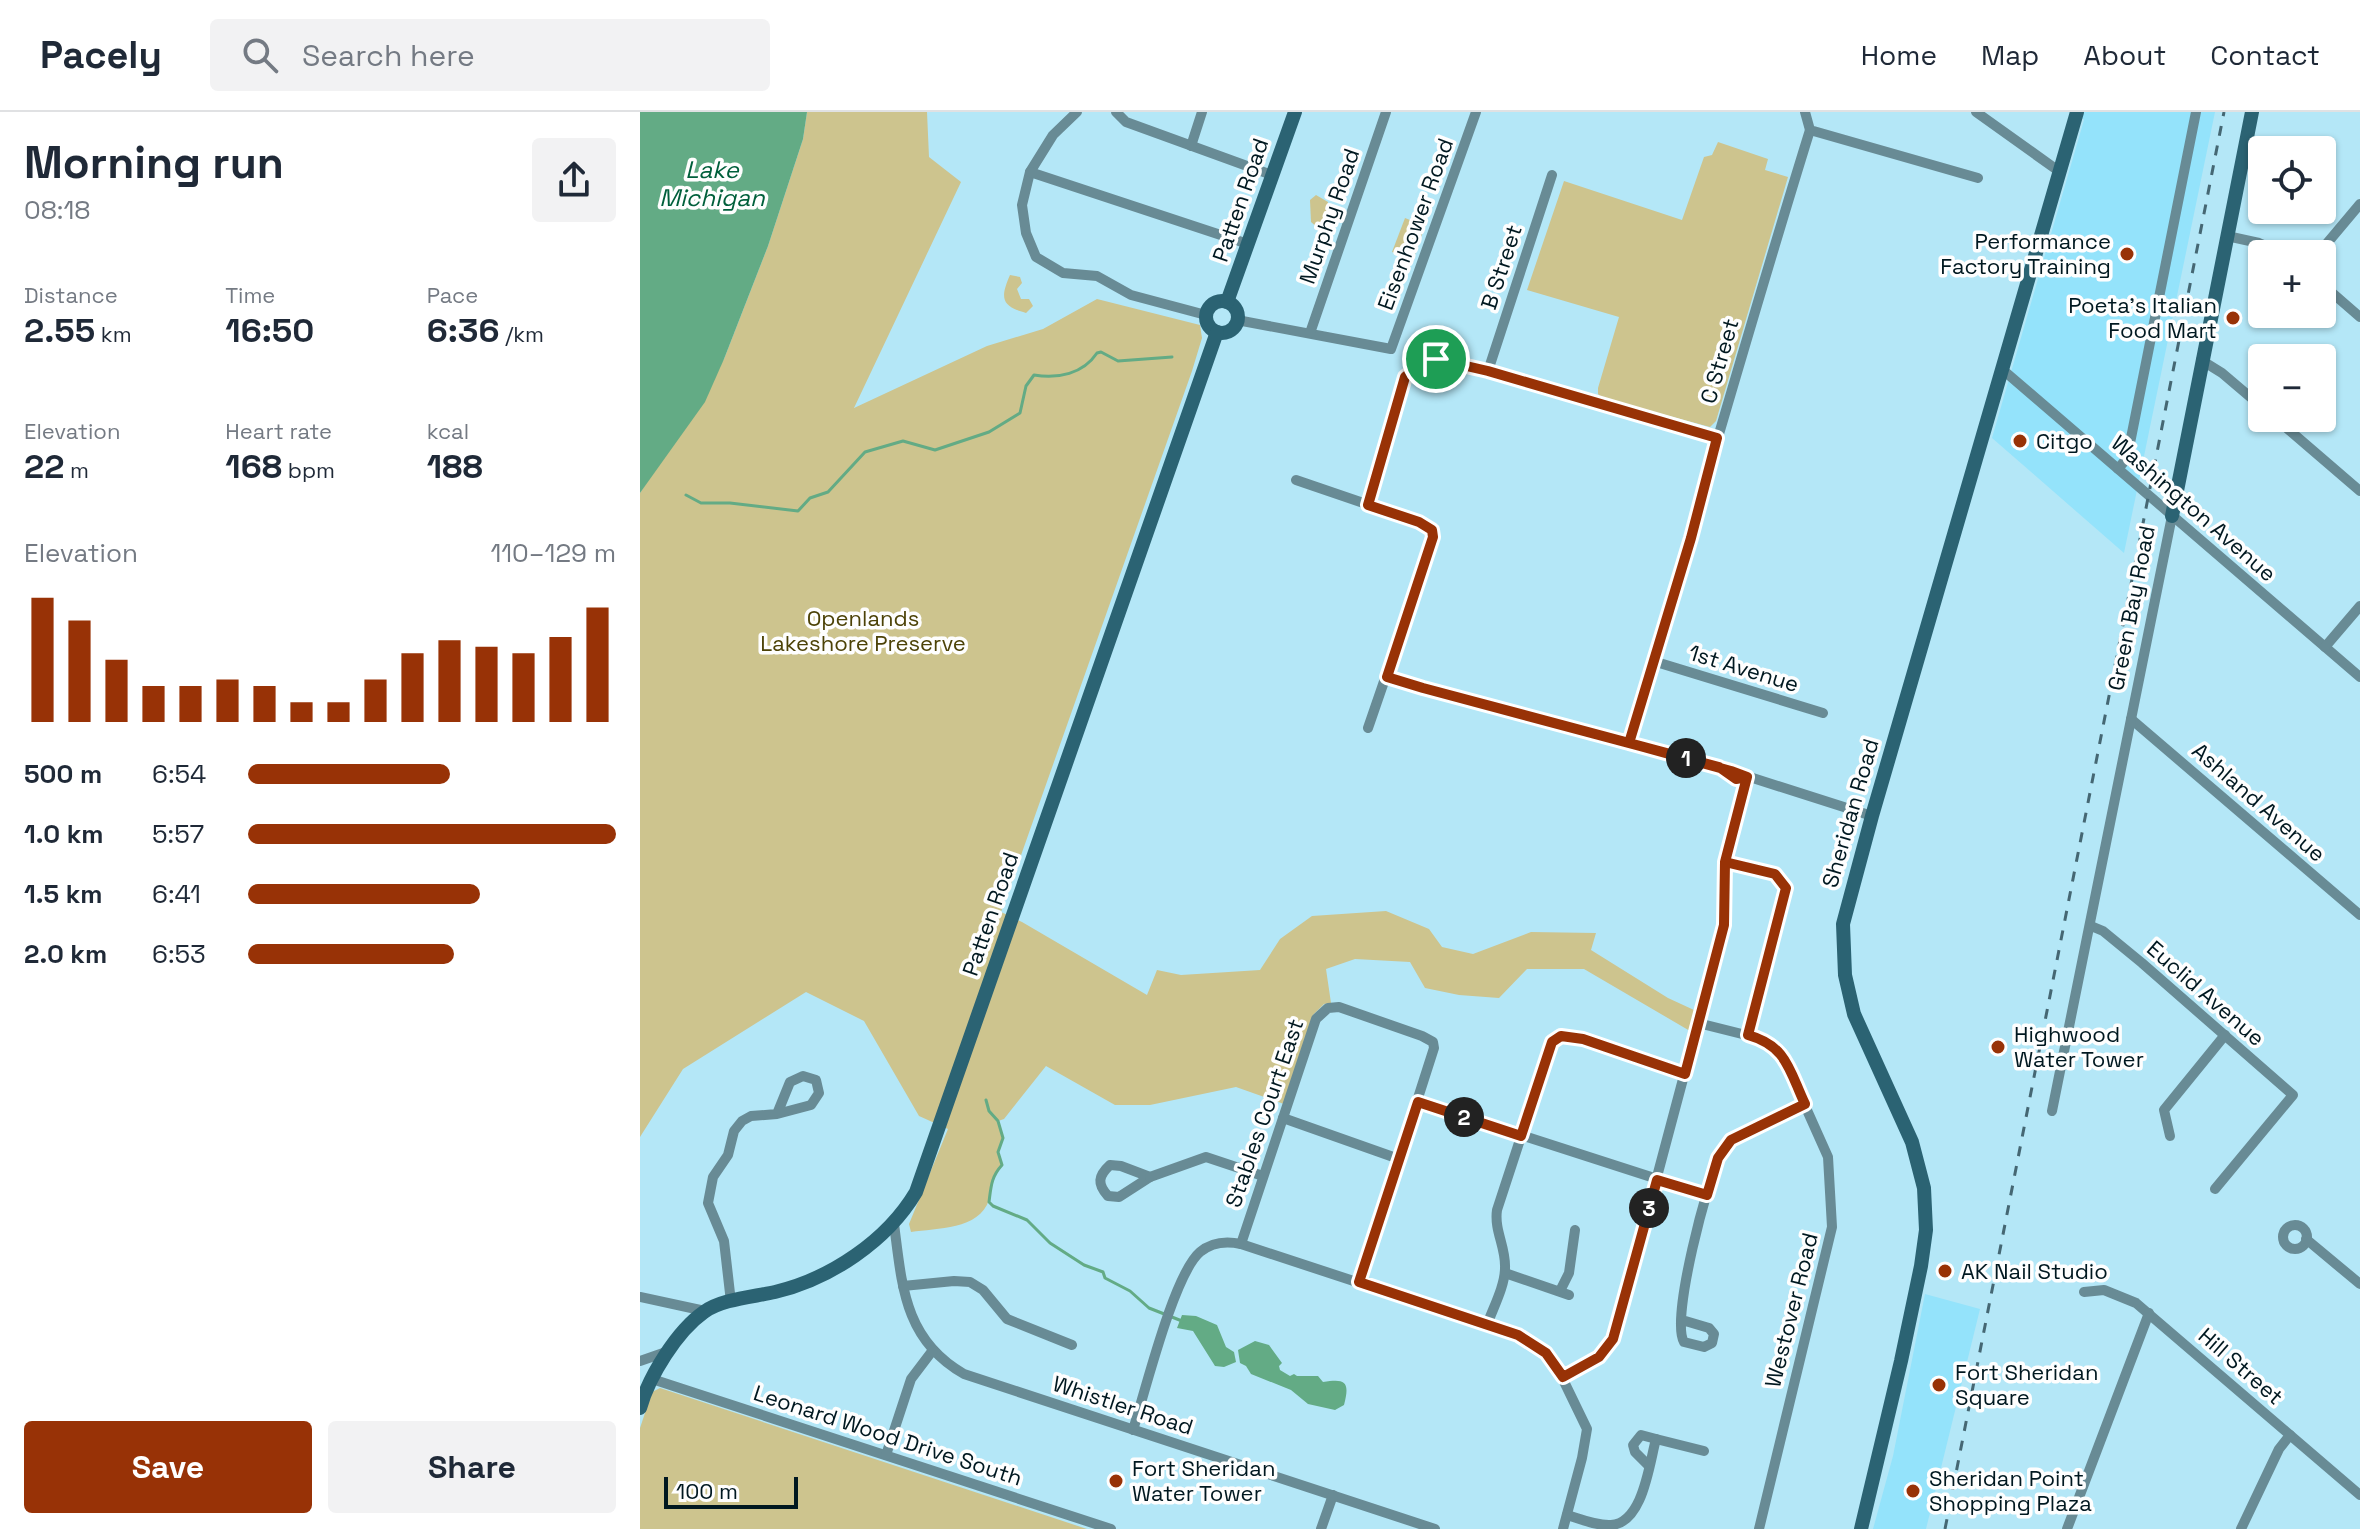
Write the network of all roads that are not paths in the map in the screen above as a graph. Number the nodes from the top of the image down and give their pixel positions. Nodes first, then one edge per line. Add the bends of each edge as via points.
1 (1077, 112) edge
2 (1116, 112) edge
3 (1202, 112) edge
4 (1295, 112) edge
5 (1386, 112) edge
6 (1476, 112) edge
7 (1805, 112) edge
8 (1976, 112) edge
9 (2077, 112) edge
10 (2196, 112) edge
11 (2252, 112) edge
12 (1810, 130) junction
13 (1191, 146) junction
14 (1030, 172) junction
15 (2060, 172) junction
16 (1272, 175) junction
17 (1552, 175) dead end
18 (1978, 178) dead end
19 (2360, 204) edge
20 (2227, 236) junction
21 (2330, 240) edge
22 (2248, 241) edge
23 (1248, 244) junction
24 (2336, 296) edge
25 (1227, 302) junction
26 (1206, 315) junction
27 (2360, 317) edge
28 (1237, 320) junction
29 (1217, 332) junction
30 (1310, 333) junction
31 (2201, 360) junction
32 (2003, 370) junction
33 (1488, 371) junction
34 (2248, 395) edge
35 (2291, 432) edge
36 (1717, 438) junction
37 (2118, 469) junction
38 (1296, 480) dead end
39 (2360, 491) edge
40 (1368, 505) junction
41 (2172, 516) junction
42 (2360, 606) edge
43 (2325, 647) junction
44 (1653, 661) junction
45 (1387, 677) junction
46 (2360, 677) edge
47 (1823, 713) dead end
48 (2131, 719) junction
49 (1368, 728) dead end
50 (1629, 743) junction
51 (1747, 777) junction
52 (1872, 816) junction
53 (1725, 862) junction
54 (2360, 915) edge
55 (2091, 926) junction
56 (1698, 1023) junction
57 (1748, 1035) junction
58 (2225, 1035) junction
59 (1685, 1074) junction
60 (1418, 1102) junction
61 (1805, 1104) junction
62 (2052, 1111) dead end
63 (777, 1114) junction
64 (1283, 1118) junction
65 (1521, 1136) junction
66 (2170, 1136) dead end
67 (1399, 1159) junction
68 (1263, 1176) junction
69 (1150, 1177) junction
70 (1657, 1180) junction
71 (2215, 1189) dead end
72 (1707, 1195) junction
73 (894, 1224) junction
74 (1575, 1230) dead end
75 (2306, 1239) dead end
76 (1241, 1244) junction
77 (1505, 1273) junction
78 (1359, 1282) junction
79 (2360, 1284) edge
80 (903, 1286) junction
81 (2084, 1292) dead end
82 (640, 1297) edge
83 (731, 1302) junction
84 (705, 1311) junction
85 (2149, 1313) junction
86 (1682, 1320) dead end
87 (1487, 1325) junction
88 (1072, 1345) dead end
89 (933, 1350) junction
90 (666, 1352) junction
91 (640, 1361) edge
92 (1563, 1377) junction
93 (652, 1379) junction
94 (641, 1401) edge
95 (1133, 1430) junction
96 (2290, 1435) junction
97 (1656, 1439) junction
98 (1704, 1451) dead end
99 (886, 1455) junction
100 (1649, 1466) junction
101 (1333, 1495) junction
102 (2360, 1495) edge
103 (1567, 1515) junction
104 (1111, 1529) edge
105 (1321, 1529) edge
106 (1435, 1529) edge
107 (1563, 1529) edge
108 (1759, 1529) edge
109 (1861, 1529) edge
110 (2067, 1529) edge
111 (2241, 1529) edge

1 - 14 street via 1053,135
2 - 13 street via 1126,122
3 - 13 street
4 - 16 street, Patten Road
5 - 30 street, Murphy Road
6 - 30 street, Eisenhower Road via 1391,349
7 - 12 street
8 - 15 street
9 - 15 street, Sheridan Road
10 - 37 street via 2127,458
11 - 20 street, Green Bay Road
12 - 18 street
12 - 36 street, C Street
13 - 16 street
14 - 23 street
14 - 26 street via 1022,205 1036,257 1063,273 1097,276 1131,295
15 - 32 street, Sheridan Road
16 - 23 street, Patten Road
17 - 33 street, B Street
19 - 21 street
20 - 22 street
20 - 31 street, Green Bay Road
23 - 25 street, Patten Road
24 - 27 street
25 - 26 street via 1215,303
25 - 28 street
26 - 29 street
28 - 29 street via 1228,332
28 - 30 street
29 - 73 street, Patten Road via 916,1192
31 - 34 street
31 - 41 street, Green Bay Road
32 - 37 street, Washington Avenue
32 - 52 street, Sheridan Road
33 - 36 street
33 - 40 street via 1430,357 1405,377
35 - 39 street
36 - 44 street, C Street
37 - 41 street, Washington Avenue
38 - 40 street
40 - 45 street via 1419,522 1432,530 1433,537
41 - 43 street, Washington Avenue
41 - 48 street, Green Bay Road
42 - 43 street
43 - 46 street, Washington Avenue
44 - 47 street, 1st Avenue
44 - 50 street, C Street
45 - 49 street
45 - 50 street
48 - 54 street, Ashland Avenue
48 - 55 street, Green Bay Road
50 - 51 street
51 - 52 street
51 - 53 street
52 - 109 street, Sheridan Road via 1843,924 1845,975 1854,1014 1912,1142 1924,1188 1926,1230
53 - 56 street via 1724,925
53 - 57 street via 1775,874 1786,888
55 - 58 street, Euclid Avenue
55 - 62 street, Green Bay Road
56 - 57 street, Westover Road
56 - 59 street
57 - 61 street, Westover Road via 1781,1052
58 - 66 street via 2164,1110
58 - 71 street, Euclid Avenue via 2293,1095
59 - 65 street via 1570,1036 1556,1038
59 - 70 street
60 - 64 street, Stables Court East via 1433,1042 1339,1007 1328,1008 1316,1019
60 - 65 street
60 - 67 street
61 - 72 street via 1731,1140 1718,1158
61 - 108 street, Westover Road via 1828,1157 1832,1227
63 - 63 street via 811,1105 819,1093 816,1080 803,1076 790,1082
63 - 83 street via 742,1121 708,1191 711,1215 724,1241
64 - 67 street
64 - 68 street, Stables Court East
65 - 70 street
65 - 77 street via 1496,1220
67 - 78 street
68 - 69 street via 1206,1157
68 - 76 street, Stables Court East
69 - 69 street via 1110,1165 1099,1180 1108,1196 1119,1197
70 - 72 street
70 - 92 street via 1613,1339 1599,1357
72 - 86 street via 1683,1290
73 - 80 street, Whistler Road
73 - 83 street, Patten Road via 832,1269 788,1289
74 - 77 street via 1564,1293
75 - 79 street
76 - 78 street
76 - 95 street via 1217,1243 1187,1268
77 - 87 street
78 - 87 street
80 - 88 street via 970,1282 1007,1319
80 - 89 street, Whistler Road via 914,1322
81 - 85 street, Hill Street via 2104,1290
82 - 84 street
83 - 84 street, Patten Road
84 - 90 street, Patten Road
85 - 96 street, Hill Street
85 - 110 street
87 - 92 street via 1535,1344
89 - 95 street, Whistler Road via 964,1374
89 - 99 street via 911,1379
90 - 91 street
90 - 93 street, Patten Road
92 - 103 street via 1587,1429
93 - 94 street, Patten Road
93 - 99 street, Leonard Wood Drive South
95 - 101 street, Whistler Road
96 - 102 street, Hill Street
96 - 111 street
97 - 98 street
97 - 100 street
97 - 100 street via 1641,1435 1633,1445
99 - 104 street, Leonard Wood Drive South
100 - 103 street via 1639,1503 1627,1520 1608,1526
101 - 105 street
101 - 106 street, Whistler Road
103 - 107 street

